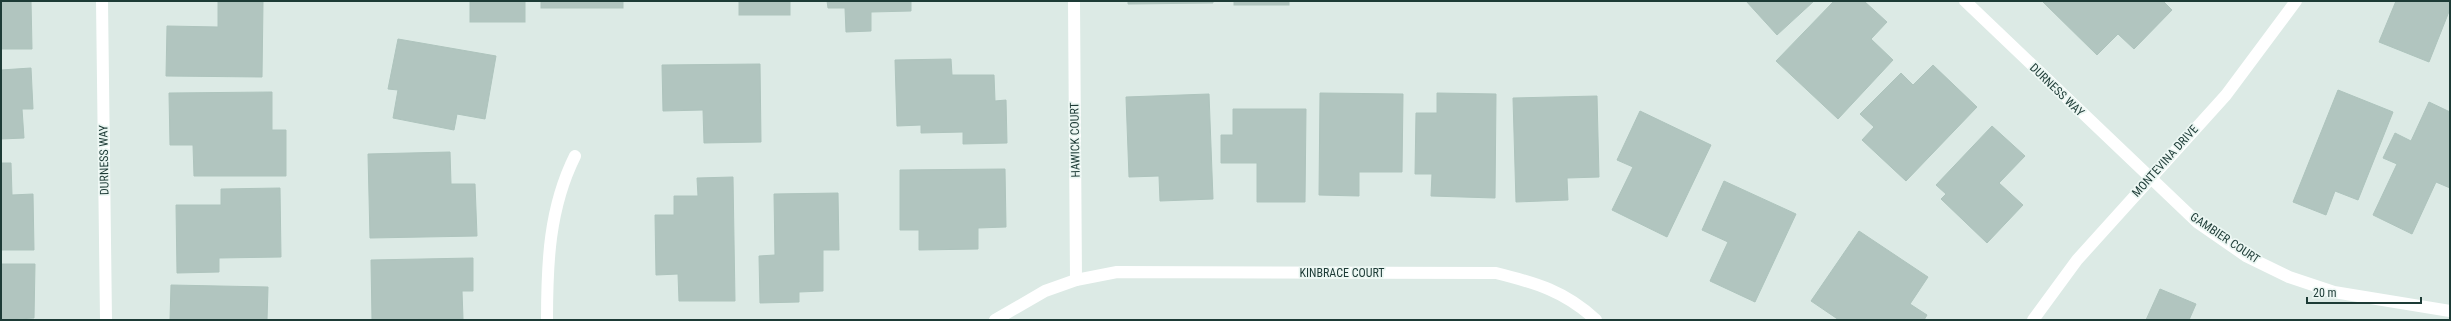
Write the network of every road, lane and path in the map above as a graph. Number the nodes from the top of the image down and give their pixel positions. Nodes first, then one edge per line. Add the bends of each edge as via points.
1 (102, 1) edge
2 (1074, 1) edge
3 (1965, 1) edge
4 (2296, 1) edge
5 (575, 156) dead end
6 (2150, 178) junction
7 (1076, 280) junction
8 (2450, 311) edge
9 (106, 320) edge
10 (547, 320) edge
11 (995, 320) edge
12 (1596, 320) edge
13 (2033, 320) edge

1 - 9 street, DURNESS WAY
2 - 7 street, HAWICK COURT
3 - 6 street, DURNESS WAY
4 - 6 street, MONTEVINA DRIVE via 2226,95
5 - 10 street via 554,210 547,262
6 - 8 street, GAMBIER COURT via 2197,222 2246,256 2289,277 2334,292
6 - 13 street, MONTEVINA DRIVE via 2077,260
7 - 11 street, KINBRACE COURT via 1045,291
7 - 12 street, KINBRACE COURT via 1117,272 1496,273 1542,285 1582,307

